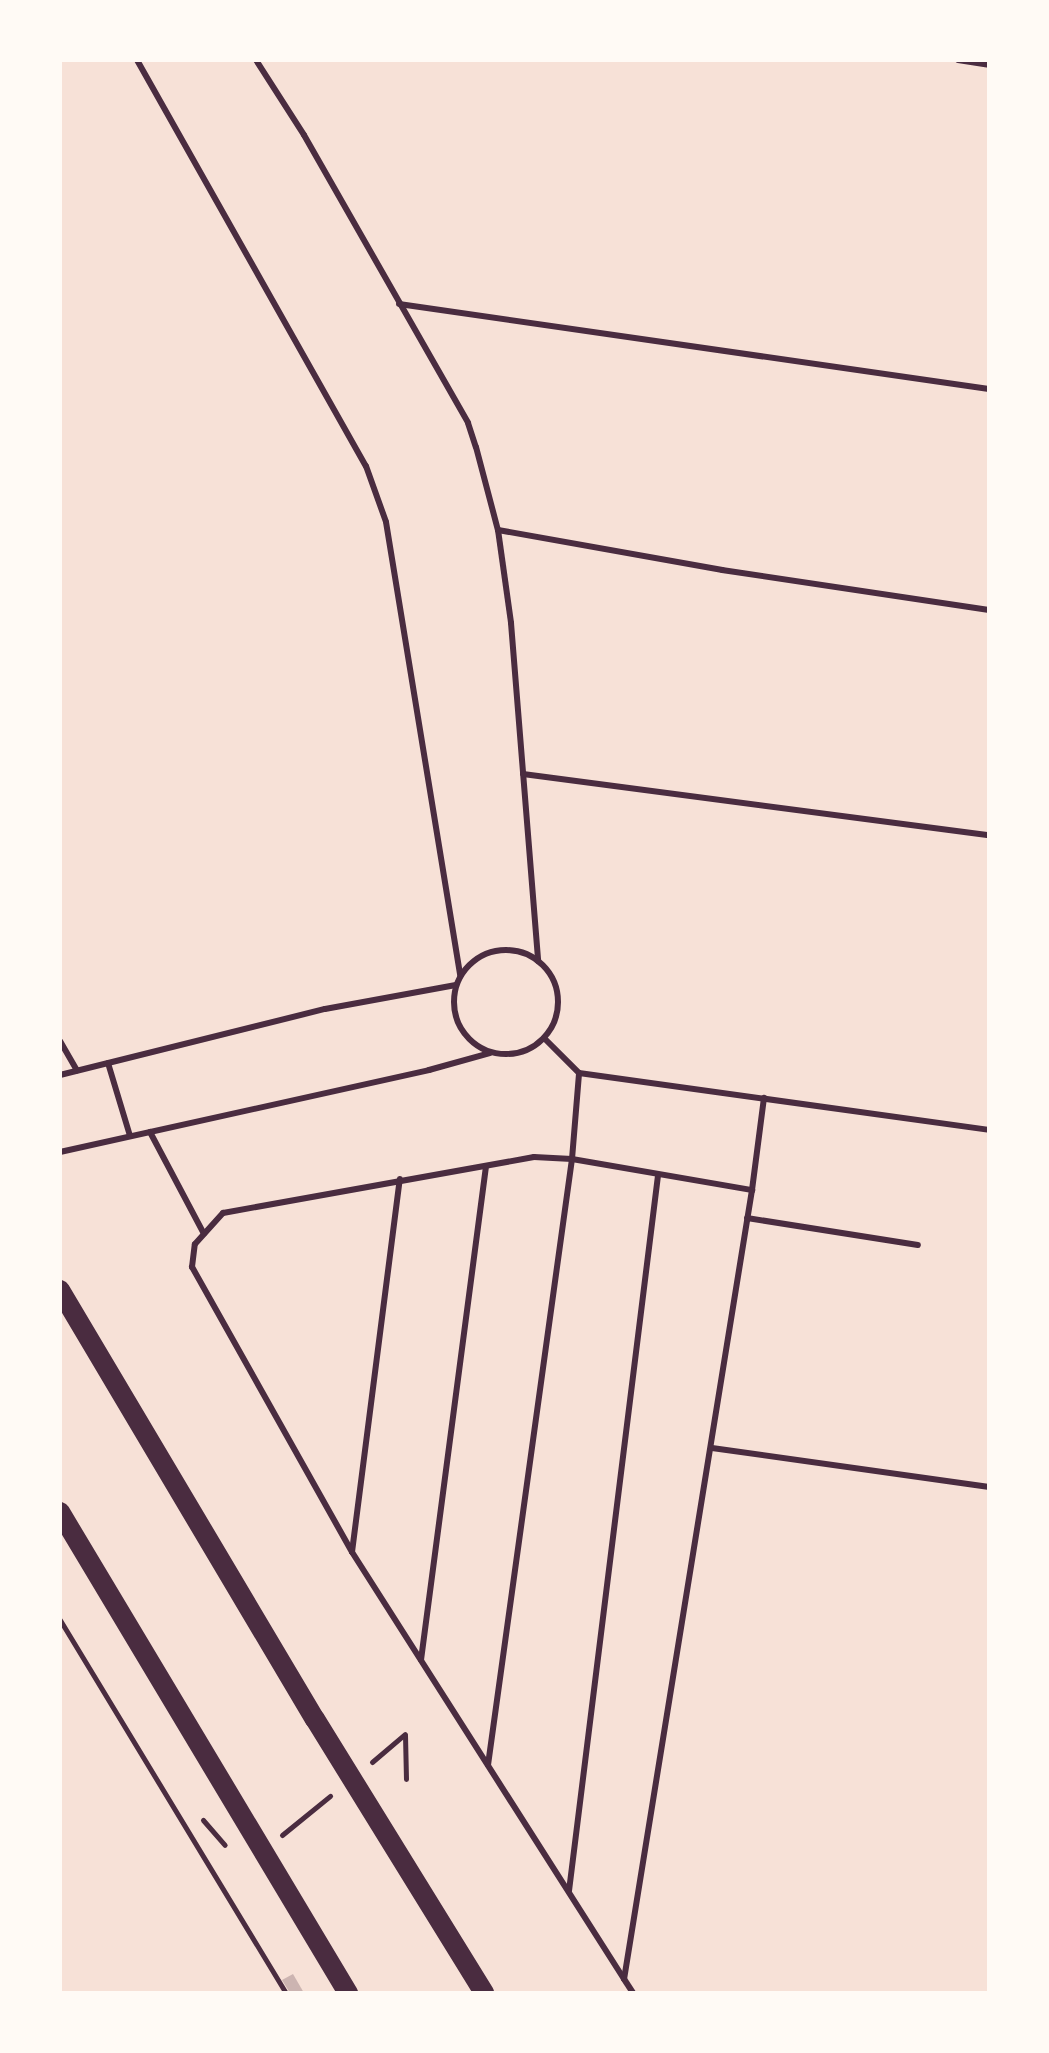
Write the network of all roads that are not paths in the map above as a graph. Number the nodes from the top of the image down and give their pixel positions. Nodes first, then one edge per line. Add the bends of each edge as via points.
1 (137, 60) edge
2 (256, 60) edge
3 (958, 60) edge
4 (989, 65) edge
5 (398, 304) junction
6 (989, 389) edge
7 (498, 530) junction
8 (989, 610) edge
9 (523, 774) junction
10 (989, 835) edge
11 (538, 961) junction
12 (460, 976) junction
13 (456, 985) junction
14 (544, 1038) junction
15 (60, 1041) edge
16 (490, 1053) junction
17 (108, 1063) junction
18 (77, 1070) junction
19 (579, 1073) junction
20 (60, 1075) edge
21 (764, 1098) junction
22 (989, 1130) edge
23 (150, 1132) junction
24 (130, 1136) junction
25 (60, 1152) edge
26 (572, 1159) junction
27 (486, 1166) junction
28 (658, 1175) junction
29 (400, 1179) junction
30 (752, 1190) junction
31 (747, 1218) junction
32 (204, 1234) junction
33 (918, 1245) dead end
34 (60, 1290) edge
35 (712, 1448) junction
36 (989, 1487) edge
37 (60, 1512) edge
38 (352, 1552) junction
39 (421, 1660) junction
40 (488, 1765) junction
41 (569, 1891) junction
42 (624, 1979) junction
43 (348, 1993) edge
44 (484, 1993) edge
45 (633, 1993) edge

1 - 12 lane via 366,466 386,522
2 - 5 lane
3 - 4 lane
5 - 6 lane
5 - 7 lane via 468,423
7 - 8 lane
7 - 9 lane
9 - 10 lane
9 - 11 lane
11 - 12 lane via 525,953 496,951 482,955
11 - 14 lane via 553,977 559,998 556,1020
12 - 13 lane
13 - 16 lane via 456,1018 463,1034
13 - 17 lane via 325,1009
14 - 16 lane via 519,1053
14 - 19 lane
15 - 18 lane
16 - 23 lane
17 - 18 lane
17 - 24 lane
18 - 20 lane
19 - 21 lane
19 - 26 lane
21 - 22 lane
21 - 30 lane
23 - 24 lane
23 - 32 lane
24 - 25 lane
26 - 27 lane via 534,1157
26 - 28 lane
26 - 40 lane
27 - 29 lane
27 - 39 lane
28 - 30 lane
28 - 41 lane
29 - 32 lane via 223,1213
29 - 38 lane
30 - 31 lane
31 - 33 lane
31 - 35 lane
32 - 38 lane via 195,1244 192,1267
34 - 44 main road
35 - 36 lane
35 - 42 lane
37 - 43 main road
38 - 39 lane
39 - 40 lane
40 - 41 lane
41 - 42 lane
42 - 45 lane

